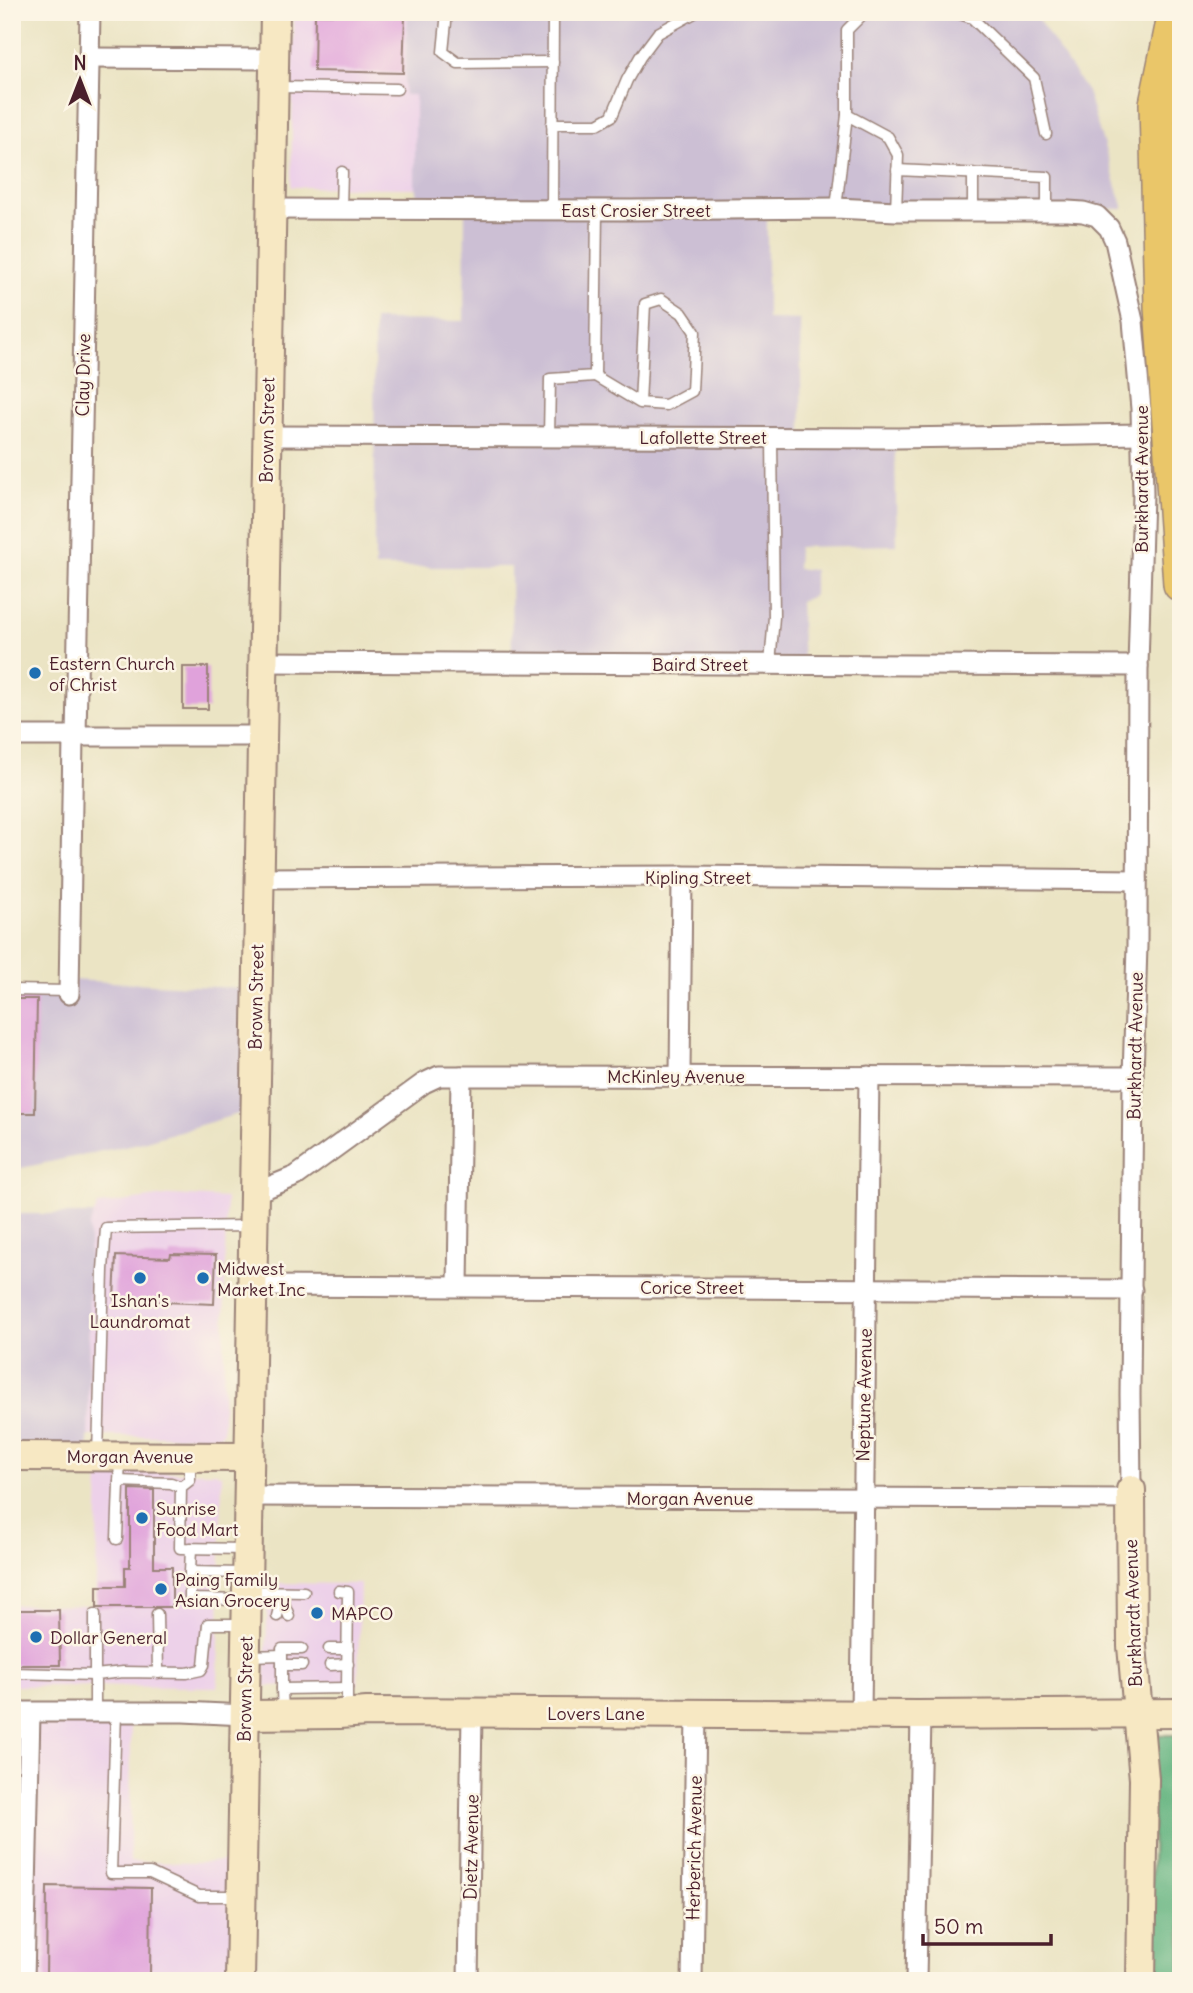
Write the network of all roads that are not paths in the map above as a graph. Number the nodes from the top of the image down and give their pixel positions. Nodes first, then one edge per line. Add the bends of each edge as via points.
1 (90, 12) edge
2 (275, 12) edge
3 (447, 12) edge
4 (553, 12) edge
5 (696, 12) edge
6 (865, 12) edge
7 (955, 12) edge
8 (1176, 12) edge
9 (90, 58) junction
10 (553, 62) junction
11 (274, 73) junction
12 (397, 89) dead end
13 (847, 115) junction
14 (552, 124) junction
15 (1046, 134) dead end
16 (898, 170) junction
17 (342, 172) dead end
18 (973, 173) junction
19 (836, 208) junction
20 (271, 209) junction
21 (341, 209) junction
22 (552, 210) junction
23 (597, 210) junction
24 (895, 211) junction
25 (973, 212) junction
26 (1001, 212) joint
27 (1047, 212) junction
28 (595, 376) junction
29 (640, 403) junction
30 (1141, 434) junction
31 (266, 436) junction
32 (548, 437) junction
33 (772, 438) junction
34 (1181, 584) edge
35 (262, 662) junction
36 (771, 664) junction
37 (1138, 666) junction
38 (12, 736) edge
39 (261, 736) junction
40 (74, 737) junction
41 (682, 876) junction
42 (259, 878) junction
43 (1137, 880) junction
44 (12, 990) edge
45 (69, 992) joint
46 (680, 1075) junction
47 (461, 1076) junction
48 (869, 1076) junction
49 (1133, 1077) junction
50 (254, 1193) junction
51 (253, 1226) junction
52 (252, 1286) junction
53 (457, 1286) junction
54 (866, 1288) junction
55 (1132, 1290) junction
56 (12, 1456) edge
57 (190, 1457) junction
58 (248, 1457) junction
59 (112, 1465) junction
60 (181, 1487) junction
61 (1131, 1495) junction
62 (249, 1496) junction
63 (863, 1499) junction
64 (117, 1539) dead end
65 (191, 1548) junction
66 (190, 1572) junction
67 (246, 1587) junction
68 (339, 1591) dead end
69 (304, 1592) dead end
70 (282, 1595) junction
71 (95, 1614) dead end
72 (157, 1614) dead end
73 (277, 1616) dead end
74 (289, 1616) dead end
75 (282, 1649) junction
76 (302, 1649) dead end
77 (329, 1649) dead end
78 (348, 1649) junction
79 (246, 1656) junction
80 (348, 1664) junction
81 (302, 1665) dead end
82 (330, 1665) dead end
83 (158, 1672) junction
84 (12, 1673) edge
85 (95, 1675) junction
86 (283, 1701) junction
87 (347, 1701) junction
88 (95, 1712) junction
89 (116, 1712) junction
90 (472, 1712) junction
91 (1139, 1712) junction
92 (21, 1713) edge
93 (1177, 1713) edge
94 (696, 1714) junction
95 (861, 1714) junction
96 (245, 1715) junction
97 (920, 1715) junction
98 (242, 1896) junction
99 (24, 1981) edge
100 (240, 1981) edge
101 (468, 1981) edge
102 (692, 1981) edge
103 (915, 1981) edge
104 (1141, 1981) edge

1 - 9 street, Clay Drive
2 - 11 main road, Brown Street
3 - 10 lane via 443,52 458,63
4 - 10 lane
5 - 14 lane via 658,33 627,80 612,116 598,124
6 - 13 lane via 847,30
7 - 15 lane via 972,18 1034,78
8 - 34 highway via 1157,104 1162,307
9 - 11 street
9 - 40 street, Clay Drive
10 - 14 lane
11 - 12 lane
11 - 20 main road, Brown Street
13 - 16 lane via 888,137 898,155
13 - 19 lane
14 - 22 lane
16 - 18 lane
16 - 24 lane
17 - 21 lane
18 - 25 lane
18 - 27 lane via 1047,177
19 - 23 street, East Crosier Street
19 - 24 street, East Crosier Street
20 - 21 street, East Crosier Street
20 - 31 main road, Brown Street
21 - 22 street, East Crosier Street
22 - 23 street, East Crosier Street
23 - 28 lane
24 - 25 street, East Crosier Street
25 - 26 street, East Crosier Street
26 - 27 street, Burkhardt Avenue
27 - 30 street, Burkhardt Avenue via 1097,216 1115,241 1133,321
28 - 29 lane
28 - 32 lane via 550,379
29 - 29 lane via 666,405 692,391 695,332 682,313 661,299 645,304
30 - 33 street, Lafollette Street
30 - 37 street, Burkhardt Avenue
31 - 32 street, Lafollette Street
31 - 35 main road, Brown Street
32 - 33 street, Lafollette Street
33 - 36 lane
35 - 36 street, Baird Street
35 - 39 main road, Brown Street
36 - 37 street, Baird Street
37 - 43 street, Burkhardt Avenue
38 - 40 street
39 - 40 street
39 - 42 main road, Brown Street
40 - 45 street, Clay Drive
41 - 42 street, Kipling Street
41 - 43 street, Kipling Street
41 - 46 street
42 - 50 main road, Brown Street
43 - 49 street, Burkhardt Avenue
44 - 45 lane
46 - 47 street, McKinley Avenue
46 - 48 street, McKinley Avenue
47 - 50 street, McKinley Avenue via 439,1076 424,1083 296,1176
47 - 53 street
48 - 49 street, McKinley Avenue
48 - 54 street, Neptune Avenue
49 - 55 street, Burkhardt Avenue
50 - 51 main road, Brown Street
51 - 52 main road, Brown Street
51 - 59 lane via 106,1228 103,1270
52 - 53 street, Corice Street
52 - 58 main road, Brown Street
53 - 54 street, Corice Street
54 - 55 street, Corice Street
54 - 63 street, Neptune Avenue
55 - 61 street, Burkhardt Avenue
56 - 59 main road, Morgan Avenue
57 - 58 main road, Morgan Avenue
57 - 59 main road, Morgan Avenue
57 - 60 lane via 191,1480
58 - 62 main road, Brown Street
59 - 60 lane
59 - 64 lane
60 - 65 lane via 180,1548
61 - 63 street, Morgan Avenue
61 - 91 main road, Burkhardt Avenue via 1132,1646
62 - 63 street, Morgan Avenue
62 - 67 main road, Brown Street
63 - 95 street, Neptune Avenue
65 - 66 lane
65 - 67 lane
66 - 67 lane
66 - 67 lane via 190,1599
67 - 70 lane
67 - 79 main road, Brown Street
67 - 83 lane via 208,1624 201,1670
68 - 78 lane via 348,1592
69 - 70 lane
70 - 73 lane
70 - 74 lane
71 - 85 lane
72 - 83 lane
75 - 76 lane
75 - 79 lane
75 - 81 lane
75 - 86 lane
77 - 78 lane
78 - 80 lane
79 - 96 main road, Brown Street
80 - 82 lane
80 - 87 lane
83 - 85 lane
84 - 85 lane
85 - 88 lane
86 - 87 main road, Lovers Lane
86 - 96 main road, Lovers Lane
87 - 90 main road, Lovers Lane via 367,1712
88 - 89 street, Lovers Lane
88 - 92 street, Lovers Lane
89 - 96 street, Lovers Lane
89 - 98 lane via 111,1872 150,1872 199,1896
90 - 94 main road, Lovers Lane
90 - 101 street, Dietz Avenue
91 - 93 main road, Lovers Lane
91 - 97 main road, Lovers Lane
91 - 104 main road, Burkhardt Avenue via 1144,1779
92 - 99 street
94 - 95 main road, Lovers Lane
94 - 102 street, Herberich Avenue
95 - 97 main road, Lovers Lane
96 - 98 main road, Brown Street
97 - 103 street
98 - 100 main road, Brown Street

